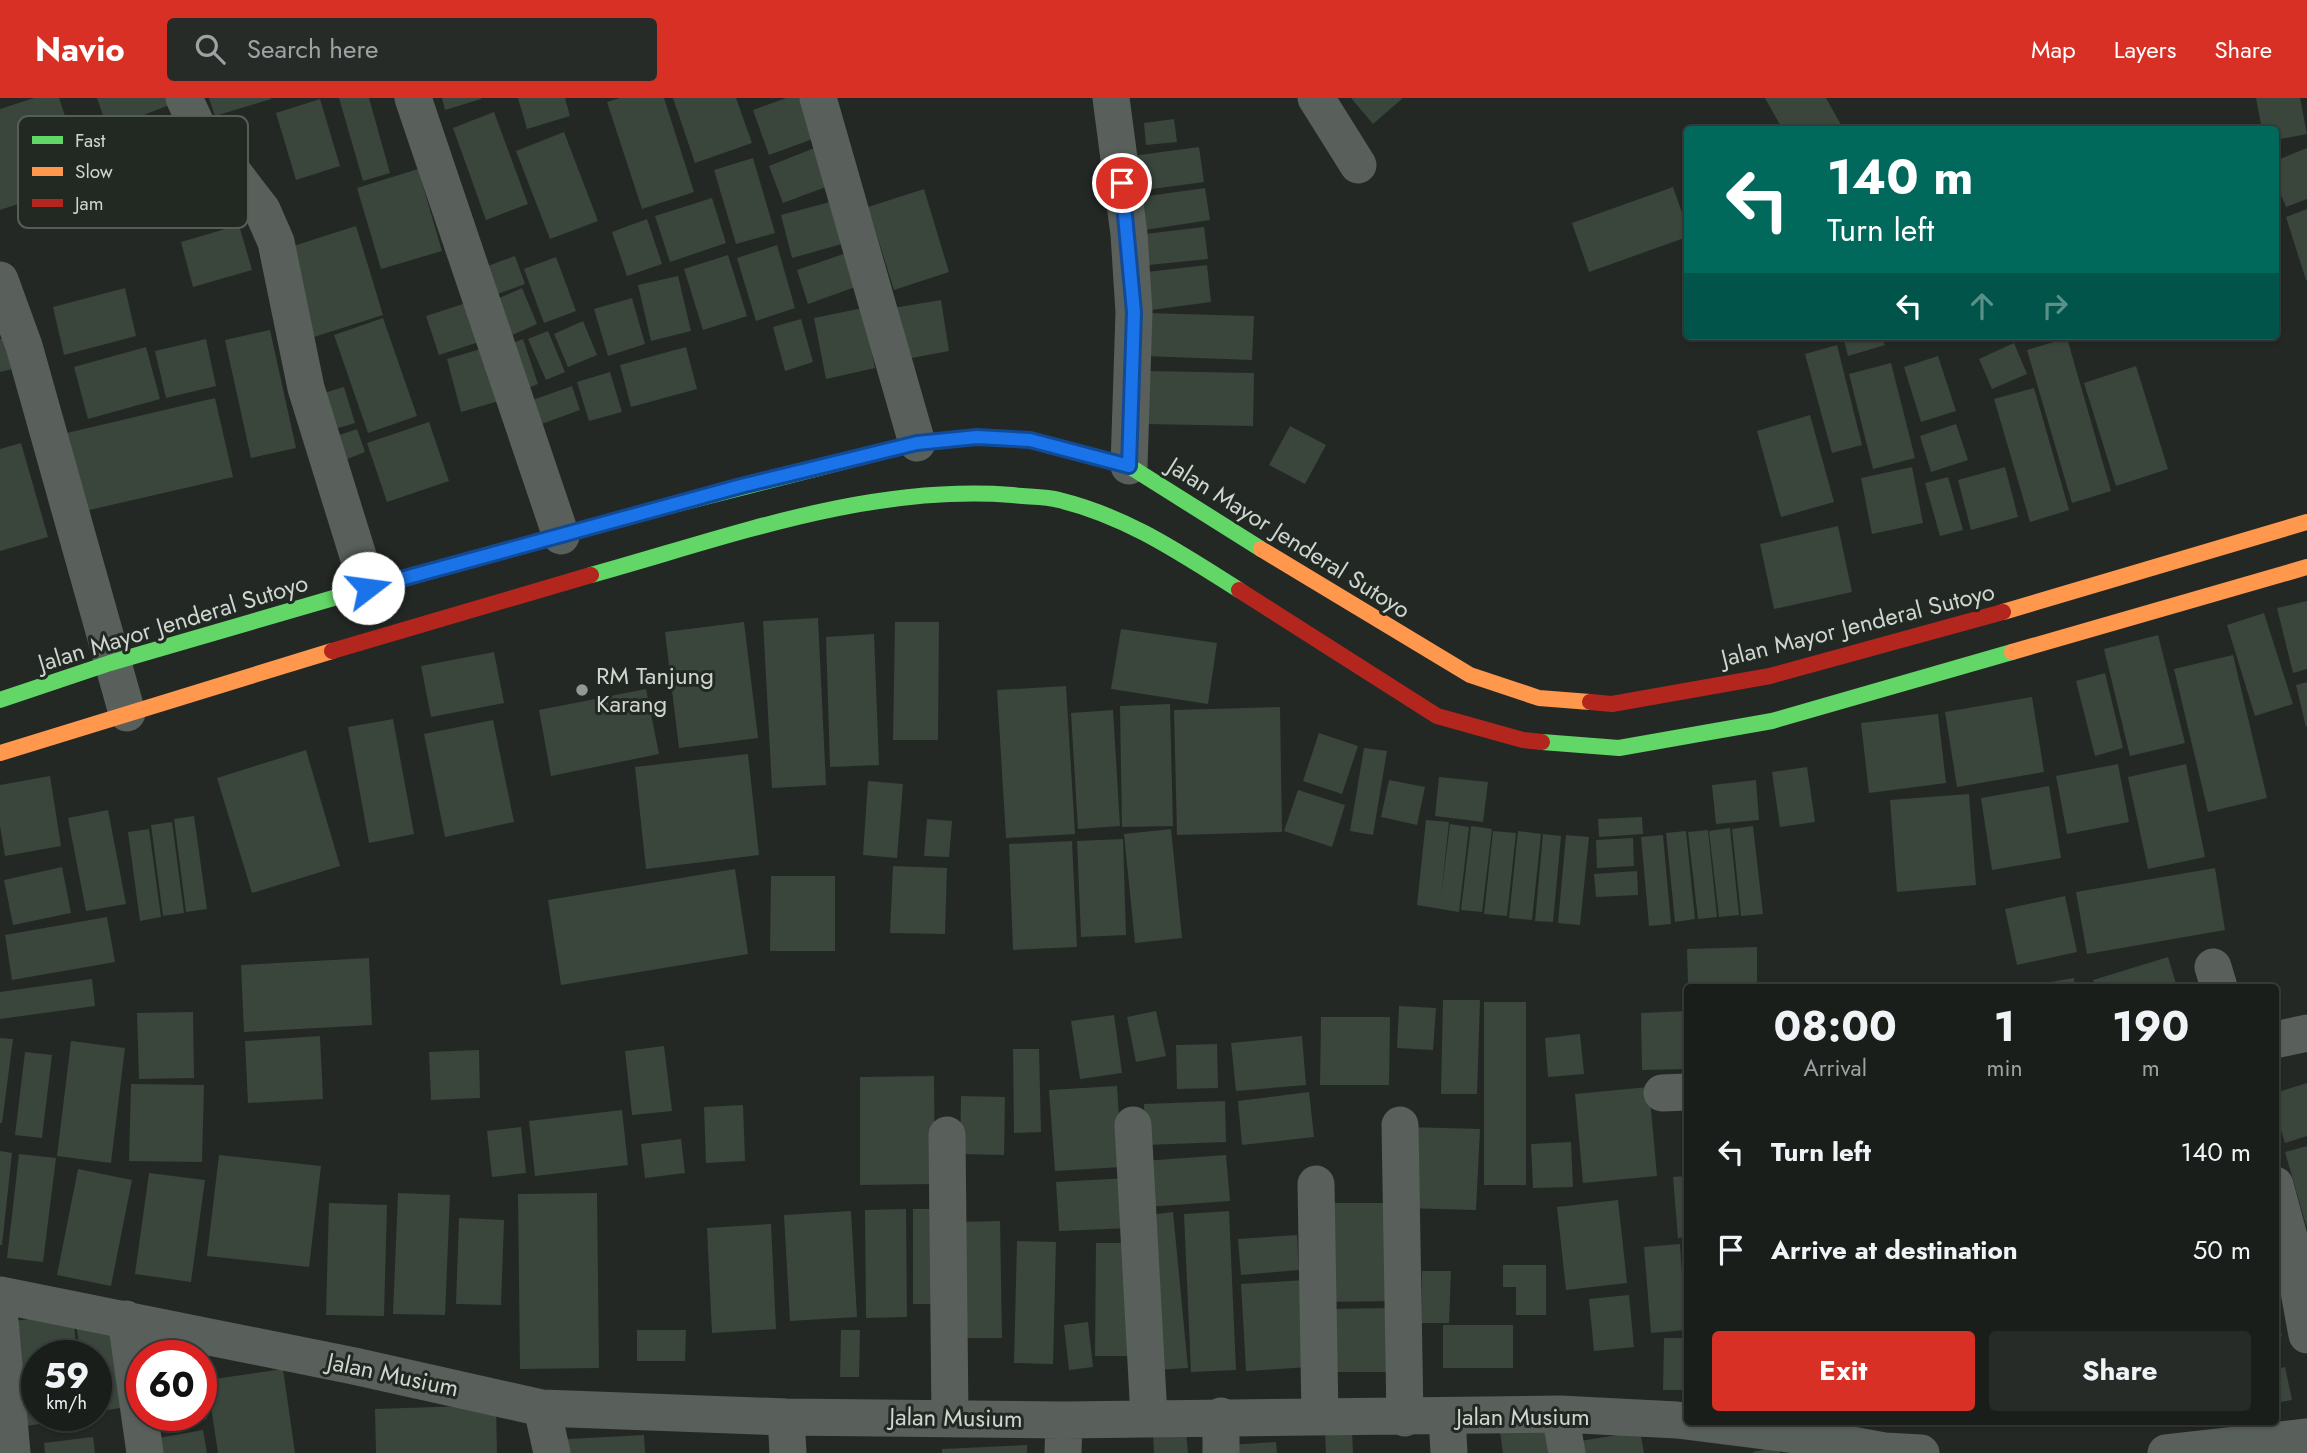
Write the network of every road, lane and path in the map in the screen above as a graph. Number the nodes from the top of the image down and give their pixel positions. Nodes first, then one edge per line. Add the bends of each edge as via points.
1 (184, 98) edge
2 (413, 98) edge
3 (818, 98) edge
4 (1111, 98) edge
5 (1316, 98) edge
6 (192, 116) edge
7 (1358, 165) dead end
8 (248, 192) edge
9 (0, 279) edge
10 (917, 443) junction
11 (1129, 466) junction
12 (2307, 522) edge
13 (561, 536) junction
14 (2307, 567) edge
15 (368, 588) junction
16 (110, 663) junction
17 (0, 700) edge
18 (127, 713) junction
19 (0, 753) edge
20 (2307, 1033) edge
21 (2279, 1039) edge
22 (1133, 1125) dead end
23 (1400, 1125) dead end
24 (947, 1135) dead end
25 (1316, 1184) dead end
26 (2279, 1200) edge
27 (0, 1294) edge
28 (126, 1319) junction
29 (0, 1321) edge
30 (2307, 1335) edge
31 (542, 1408) junction
32 (1560, 1414) junction
33 (786, 1416) junction
34 (1221, 1416) junction
35 (1149, 1417) junction
36 (1320, 1417) junction
37 (950, 1418) junction
38 (1405, 1418) junction
39 (1684, 1421) edge
40 (1704, 1425) edge
41 (1448, 1435) edge
42 (1063, 1436) edge
43 (1882, 1436) edge
44 (2307, 1437) edge
45 (1808, 1444) edge
46 (12, 1453) edge
47 (145, 1453) edge
48 (552, 1453) edge
49 (788, 1453) edge
50 (1221, 1453) edge
51 (1567, 1453) edge
52 (1922, 1453) edge
53 (2166, 1453) edge

1 - 6 street
2 - 13 street
3 - 10 street
4 - 11 street via 1134,312
5 - 7 street
8 - 15 street via 276,242 306,388
9 - 16 street via 24,346
10 - 11 main road, Jalan Mayor Jenderal Sutoyo via 977,437 1030,440
10 - 13 main road, Jalan Mayor Jenderal Sutoyo
11 - 12 main road, Jalan Mayor Jenderal Sutoyo via 1470,675 1539,698 1612,704 1770,676
13 - 15 main road, Jalan Mayor Jenderal Sutoyo
14 - 18 main road via 1772,721 1619,748 1523,740 1437,716 1140,528 1058,499 971,492 891,497 802,516 464,611
15 - 16 main road, Jalan Mayor Jenderal Sutoyo
16 - 17 main road, Jalan Mayor Jenderal Sutoyo
16 - 18 street
18 - 19 main road
20 - 21 street
22 - 35 street
23 - 38 street
24 - 37 street
25 - 36 street
26 - 30 street
27 - 28 street, Jalan Musium
28 - 31 street, Jalan Musium
28 - 47 street
29 - 46 street
31 - 33 street, Jalan Musium
31 - 48 street
32 - 39 street, Jalan Musium
32 - 41 street, Jalan Musium
32 - 51 street
33 - 37 street, Jalan Musium
33 - 49 street
34 - 35 street, Jalan Musium
34 - 36 street, Jalan Musium
34 - 50 street
35 - 42 street, Jalan Musium
36 - 38 street, Jalan Musium
37 - 42 street, Jalan Musium
38 - 41 street, Jalan Musium
40 - 45 street, Jalan Musium
43 - 45 street, Jalan Musium
43 - 52 street, Jalan Musium
44 - 53 street

